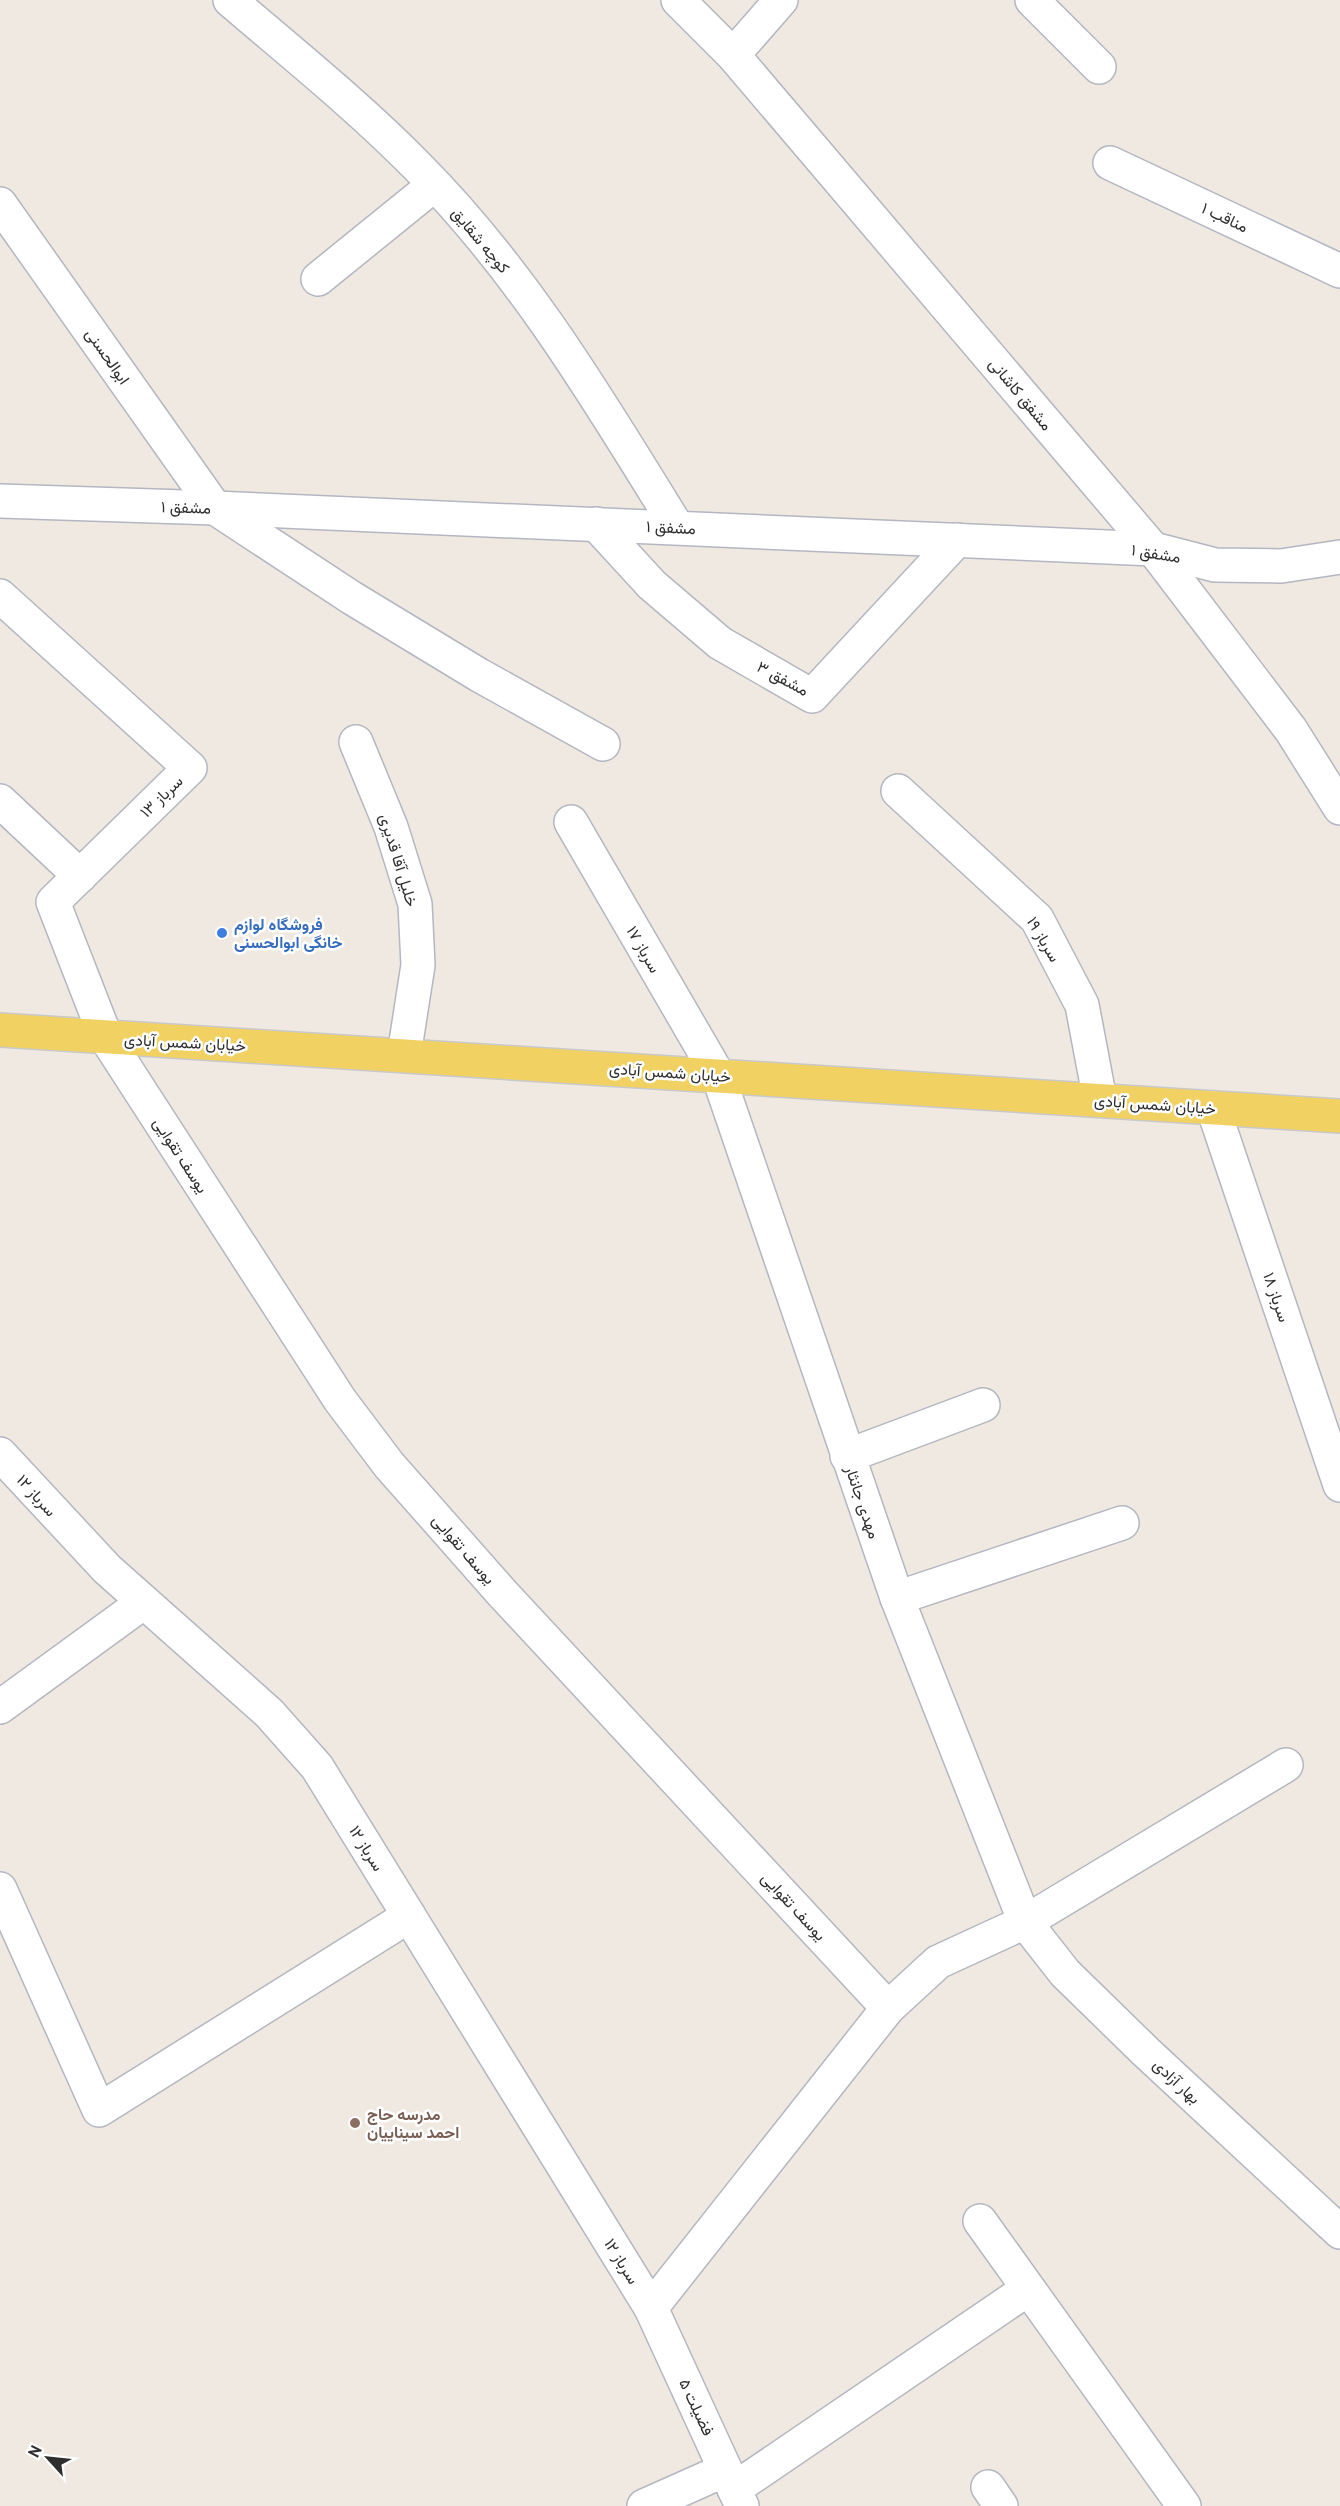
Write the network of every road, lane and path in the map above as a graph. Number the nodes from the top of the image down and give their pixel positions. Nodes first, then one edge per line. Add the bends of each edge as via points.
1 (230, 0) edge
2 (678, 0) edge
3 (781, 0) edge
4 (1032, 0) edge
5 (733, 55) junction
6 (1099, 68) dead end
7 (1110, 163) dead end
8 (434, 185) junction
9 (0, 204) edge
10 (1340, 271) edge
11 (318, 279) dead end
12 (0, 501) edge
13 (215, 508) junction
14 (596, 524) junction
15 (677, 527) junction
16 (957, 540) junction
17 (1153, 549) junction
18 (1340, 557) edge
19 (0, 596) edge
20 (356, 742) dead end
21 (603, 744) dead end
22 (898, 791) dead end
23 (0, 801) edge
24 (1340, 808) edge
25 (571, 822) dead end
26 (80, 876) junction
27 (0, 1030) edge
28 (106, 1038) junction
29 (404, 1055) junction
30 (718, 1075) junction
31 (1100, 1100) junction
32 (1213, 1108) junction
33 (1340, 1116) edge
34 (983, 1405) dead end
35 (0, 1454) edge
36 (847, 1456) junction
37 (1340, 1485) edge
38 (1122, 1523) dead end
39 (897, 1598) junction
40 (144, 1602) junction
41 (0, 1707) edge
42 (1286, 1766) dead end
43 (0, 1889) edge
44 (409, 1916) junction
45 (1025, 1922) junction
46 (888, 2008) junction
47 (980, 2221) dead end
48 (1340, 2232) edge
49 (1028, 2289) junction
50 (651, 2308) junction
51 (734, 2488) edge
52 (644, 2506) edge
53 (1184, 2506) edge

1 - 8 street, کوچه شقایق
2 - 5 street, مشفق کاشانی
3 - 5 street
4 - 6 street
5 - 17 street, مشفق کاشانی
7 - 10 street, مناقب ۱
8 - 11 street
8 - 15 street, کوچه شقایق via 501,261 561,342
9 - 13 street, ابوالحسنی
12 - 13 street, مشفق ۱
13 - 14 street, مشفق ۱
13 - 21 street via 352,598
14 - 15 street, مشفق ۱
14 - 16 street, مشفق ۳ via 652,585 720,643 812,696
15 - 16 street, مشفق ۱
16 - 17 street, مشفق ۱
17 - 18 street, مشفق ۱ via 1215,565 1281,566
17 - 24 street, مشفق کاشانی via 1291,730
19 - 26 street, سرباز ۱۳ via 189,768
20 - 29 street, خلیل آقا قدیری via 391,827 416,904 418,965
22 - 31 street, سرباز ۱۹ via 1037,919 1082,1005
23 - 26 street
25 - 30 street, سرباز ۱۷
26 - 28 street, سرباز ۱۳ via 53,902
27 - 28 main road, خیابان شمس آبادی
28 - 29 main road, خیابان شمس آبادی
28 - 46 street, یوسف تقوایی via 340,1400 389,1465
29 - 30 main road, خیابان شمس آبادی
30 - 31 main road, خیابان شمس آبادی
30 - 36 street, مهدی جانثار
31 - 32 main road, خیابان شمس آبادی
32 - 33 main road, خیابان شمس آبادی
32 - 37 street, سرباز ۱۸
34 - 36 street
35 - 40 street, سرباز ۱۲ via 67,1528
36 - 39 street, مهدی جانثار
38 - 39 street
39 - 45 street, مهدی جانثار
40 - 41 street
40 - 44 street, سرباز ۱۲ via 268,1713 317,1767
42 - 45 street
43 - 44 street via 99,2110
44 - 50 street, سرباز ۱۲
45 - 46 street via 938,1962
45 - 48 street, بهار آزادی via 1065,1973 1130,2037
46 - 50 street
47 - 49 street
49 - 51 street
49 - 53 street
50 - 51 street, فضیلت ۵
51 - 52 street

